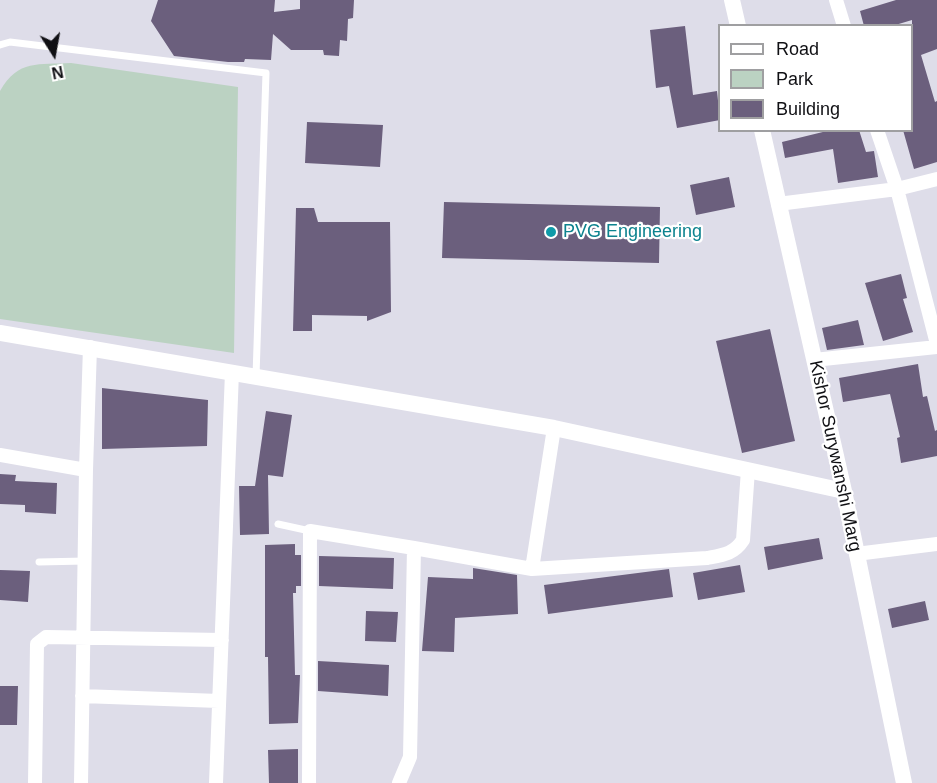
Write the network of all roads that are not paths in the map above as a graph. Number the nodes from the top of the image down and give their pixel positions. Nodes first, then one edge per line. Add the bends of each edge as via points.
1 (732, 0) edge
2 (836, 0) edge
3 (738, 24) edge
4 (843, 24) edge
5 (0, 45) edge
6 (762, 132) edge
7 (879, 132) edge
8 (937, 179) edge
9 (897, 189) junction
10 (778, 204) junction
11 (0, 333) edge
12 (937, 346) edge
13 (90, 347) junction
14 (814, 360) junction
15 (232, 372) junction
16 (256, 379) junction
17 (554, 428) junction
18 (0, 455) edge
19 (86, 470) junction
20 (748, 470) junction
21 (844, 491) junction
22 (278, 524) dead end
23 (310, 531) junction
24 (937, 544) edge
25 (414, 548) junction
26 (856, 554) junction
27 (85, 561) junction
28 (39, 562) dead end
29 (532, 568) junction
30 (82, 637) junction
31 (222, 640) junction
32 (81, 696) junction
33 (219, 701) junction
34 (35, 783) edge
35 (81, 783) edge
36 (216, 783) edge
37 (309, 783) edge
38 (399, 783) edge
39 (904, 783) edge

1 - 3 street
2 - 4 street
5 - 16 lane via 10,42 266,73
6 - 10 street, Kishor Surywanshi Marg
7 - 9 street
8 - 9 street
9 - 10 street
9 - 12 street
10 - 14 street, Kishor Surywanshi Marg
11 - 13 street
12 - 14 street
13 - 15 street
13 - 19 street
14 - 21 street, Kishor Surywanshi Marg
15 - 16 street
15 - 31 street
16 - 17 street
17 - 20 street
17 - 29 street
18 - 19 street
19 - 27 street
20 - 21 street
20 - 29 street via 743,540 729,554
21 - 26 street, Kishor Surywanshi Marg
22 - 23 lane
23 - 25 street
23 - 37 street
24 - 26 street
25 - 29 street
25 - 38 street via 410,757
26 - 39 street, Kishor Surywanshi Marg
27 - 28 lane
27 - 30 street
30 - 31 street
30 - 32 street
30 - 34 street via 46,637 37,644
31 - 33 street
32 - 33 street
32 - 35 street
33 - 36 street

